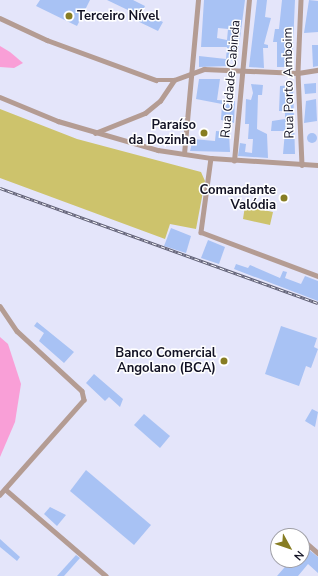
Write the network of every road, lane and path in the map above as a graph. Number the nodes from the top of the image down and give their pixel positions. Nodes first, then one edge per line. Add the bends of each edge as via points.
1 (198, 0) edge
2 (249, 0) edge
3 (301, 0) edge
4 (0, 18) edge
5 (192, 70) junction
6 (318, 70) edge
7 (243, 72) junction
8 (298, 73) junction
9 (174, 80) junction
10 (0, 97) edge
11 (94, 133) junction
12 (184, 154) junction
13 (211, 158) junction
14 (234, 161) junction
15 (302, 165) junction
16 (318, 165) edge
17 (318, 276) edge
18 (0, 306) edge
19 (5, 489) junction
20 (0, 496) edge
21 (310, 546) edge
22 (318, 553) edge
23 (106, 576) edge

1 - 5 street
2 - 7 street, Rua Cidade Cabinda
3 - 8 street, Rua Porto Amboim
4 - 9 street via 104,63 156,80
5 - 7 street
5 - 9 street
5 - 12 street
6 - 8 street
7 - 8 street
7 - 14 street, Rua Cidade Cabinda
8 - 15 street, Rua Porto Amboim
9 - 11 street via 162,98 145,113
10 - 11 street
11 - 12 street
12 - 13 street
13 - 14 street
13 - 17 street via 201,232
14 - 15 street
15 - 16 street
18 - 19 street via 17,331 82,391 84,400
19 - 20 street
19 - 23 street
21 - 22 street

